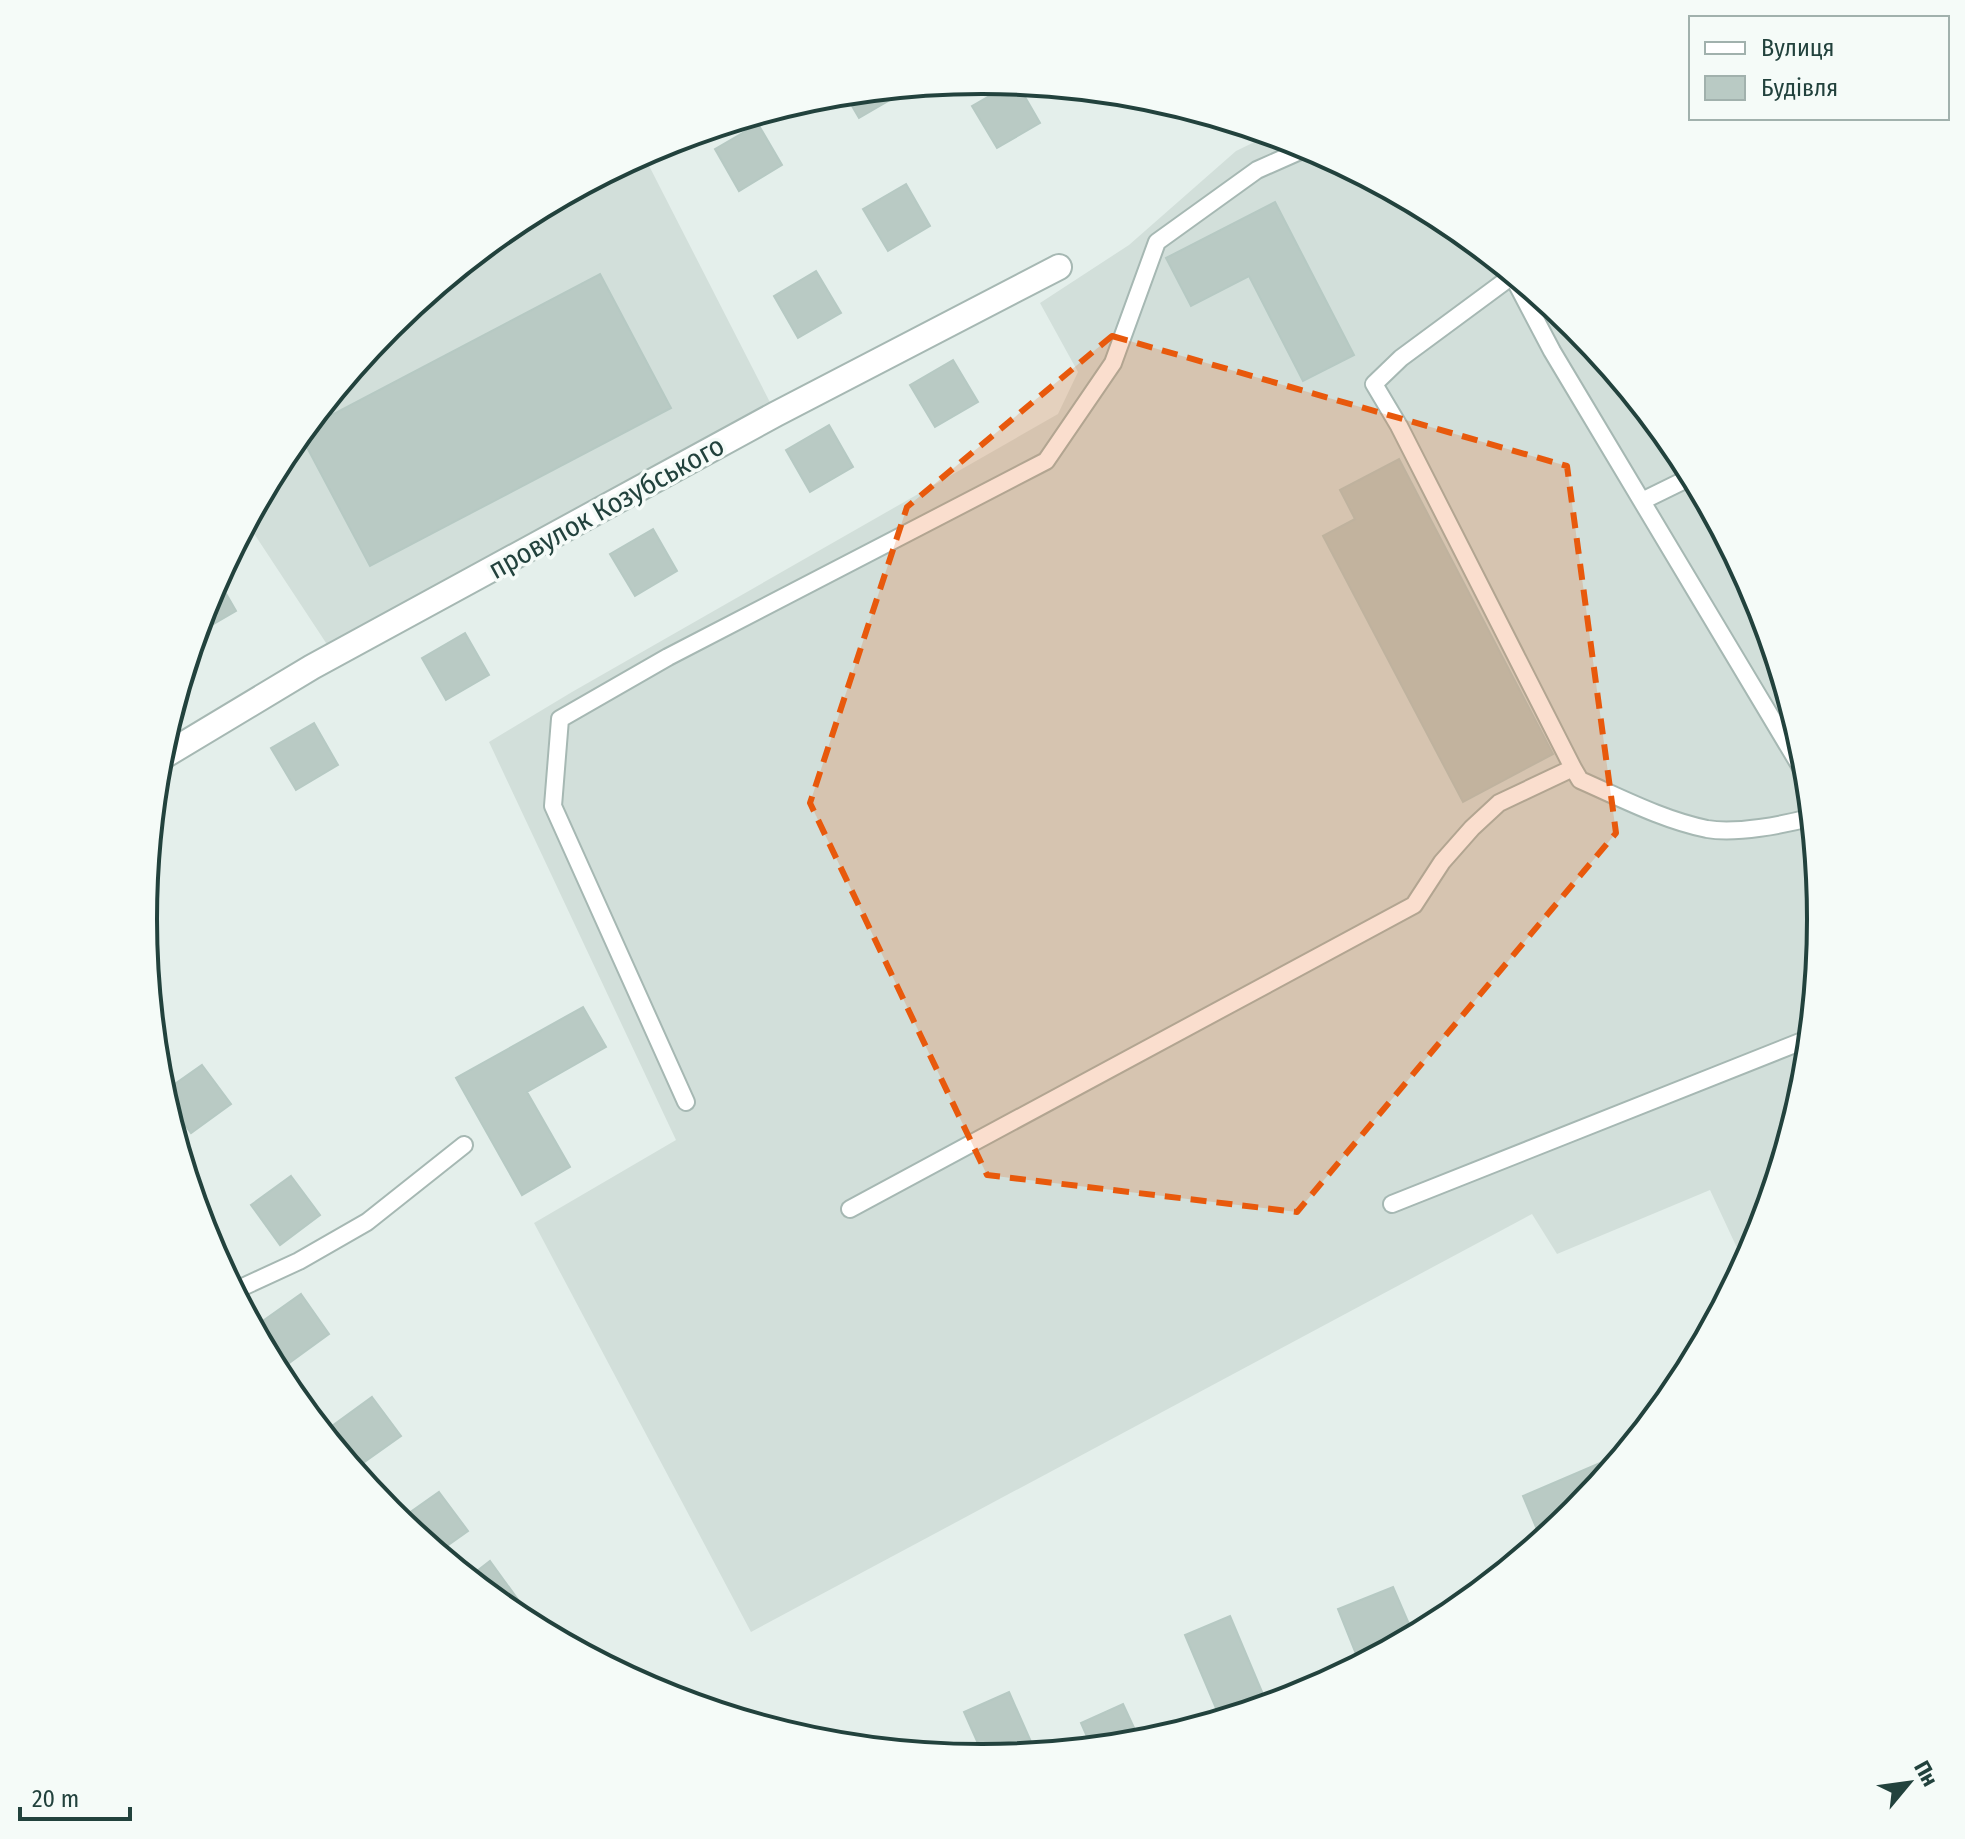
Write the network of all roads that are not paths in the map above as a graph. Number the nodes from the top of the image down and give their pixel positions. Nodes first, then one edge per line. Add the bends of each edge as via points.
1 (1292, 155) edge
2 (1059, 267) dead end
3 (1503, 280) edge
4 (1522, 295) edge
5 (1682, 482) edge
6 (1642, 501) junction
7 (175, 749) edge
8 (1790, 749) edge
9 (1573, 768) junction
10 (1802, 819) edge
11 (1798, 1043) edge
12 (686, 1102) dead end
13 (464, 1145) dead end
14 (1392, 1204) dead end
15 (850, 1209) dead end
16 (243, 1287) edge

1 - 12 lane via 1257,170 1157,242 1113,363 1046,461 668,657 560,719 553,806
2 - 7 street, провулок Козубського via 312,667
3 - 9 lane via 1374,384
4 - 6 lane
5 - 6 lane
6 - 8 lane
9 - 10 lane via 1580,780 1656,814 1710,829 1748,829
9 - 15 lane via 1499,803 1442,862 1414,905
11 - 14 lane
13 - 16 lane via 367,1222

